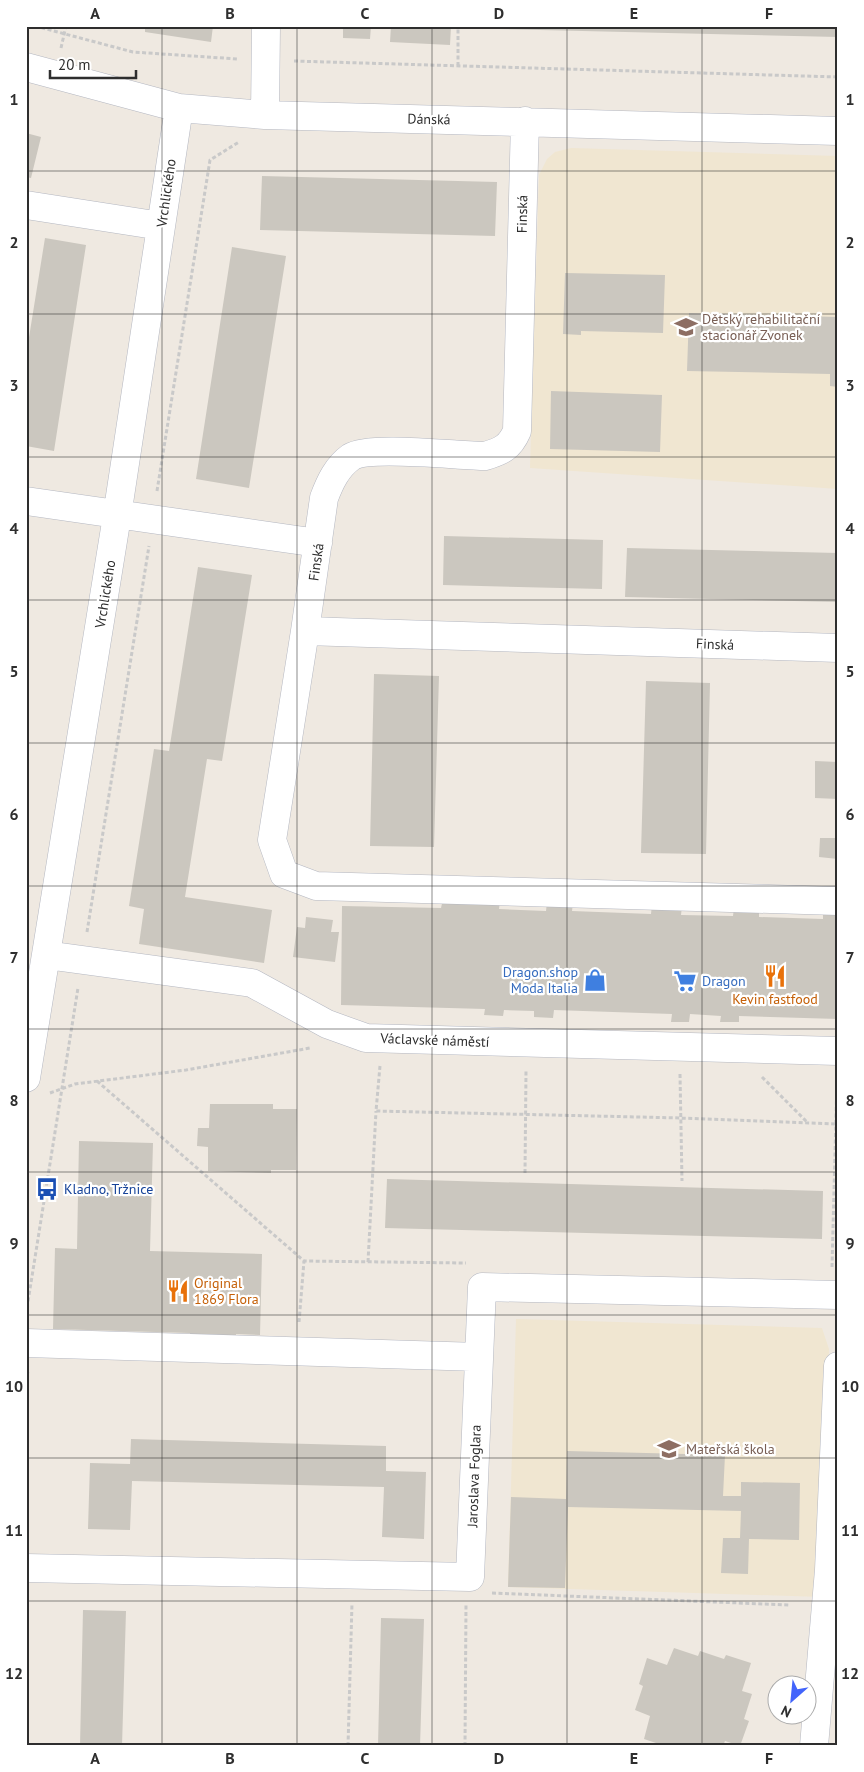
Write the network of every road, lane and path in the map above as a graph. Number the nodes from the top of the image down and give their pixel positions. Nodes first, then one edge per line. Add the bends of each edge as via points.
1 (35, 26) edge
2 (66, 26) edge
3 (266, 26) edge
4 (458, 26) edge
5 (64, 34) junction
6 (61, 52) dead end
7 (266, 60) junction
8 (458, 66) junction
9 (26, 67) edge
10 (838, 76) edge
11 (179, 108) junction
12 (265, 115) junction
13 (525, 121) junction
14 (838, 130) edge
15 (243, 140) dead end
16 (26, 204) edge
17 (161, 226) junction
18 (26, 501) edge
19 (117, 516) junction
20 (153, 520) junction
21 (318, 543) junction
22 (305, 631) junction
23 (838, 648) edge
24 (838, 901) edge
25 (46, 954) junction
26 (83, 960) junction
27 (318, 1047) dead end
28 (838, 1051) edge
29 (380, 1064) dead end
30 (680, 1065) dead end
31 (526, 1069) dead end
32 (837, 1070) edge
33 (759, 1075) dead end
34 (97, 1081) junction
35 (35, 1087) edge
36 (62, 1089) junction
37 (376, 1111) junction
38 (526, 1116) junction
39 (682, 1118) junction
40 (808, 1123) junction
41 (836, 1124) edge
42 (835, 1152) junction
43 (838, 1156) edge
44 (525, 1172) dead end
45 (682, 1181) dead end
46 (304, 1261) junction
47 (368, 1262) junction
48 (476, 1263) dead end
49 (832, 1269) dead end
50 (838, 1295) edge
51 (26, 1314) edge
52 (26, 1343) edge
53 (297, 1351) junction
54 (479, 1357) junction
55 (838, 1366) edge
56 (26, 1568) edge
57 (486, 1593) dead end
58 (352, 1598) dead end
59 (466, 1602) dead end
60 (789, 1605) dead end
61 (348, 1746) edge
62 (465, 1746) edge
63 (814, 1746) edge

1 - 5 path
2 - 5 path
3 - 7 street
4 - 8 path
5 - 6 path
5 - 7 path via 133,52
7 - 8 path
7 - 12 street
8 - 10 path
9 - 11 street, Dánská
11 - 12 street, Dánská
11 - 17 street, Vrchlického
12 - 13 street, Dánská
13 - 14 street, Dánská
13 - 21 street, Finská via 517,431 511,444 485,456 371,451 352,456 331,480 324,498
15 - 20 path via 210,160
16 - 17 street
17 - 19 street, Vrchlického
18 - 19 street
19 - 20 street
19 - 25 street, Vrchlického
20 - 21 street
20 - 26 path
21 - 22 street, Finská
22 - 23 street, Finská
22 - 24 street via 272,840 284,874 316,886
25 - 26 street, Václavské náměstí
25 - 35 street, Vrchlického via 30,1052
26 - 28 street, Václavské náměstí via 252,983 327,1024 366,1038
26 - 36 path
27 - 34 path via 186,1070
29 - 37 path
30 - 39 path
31 - 38 path
32 - 41 path
33 - 40 path
34 - 36 path
34 - 46 path
35 - 36 path
36 - 51 path
37 - 38 path
37 - 47 path
38 - 39 path
38 - 44 path
39 - 40 path
39 - 45 path
40 - 41 path
41 - 42 path
42 - 43 path
42 - 49 path
46 - 47 path
46 - 53 path
47 - 48 path
50 - 54 street, Jaroslava Foglara via 482,1287
52 - 53 street
53 - 54 street
54 - 56 street, Jaroslava Foglara via 470,1577
55 - 63 street via 829,1570
57 - 60 path
58 - 61 path
59 - 62 path

